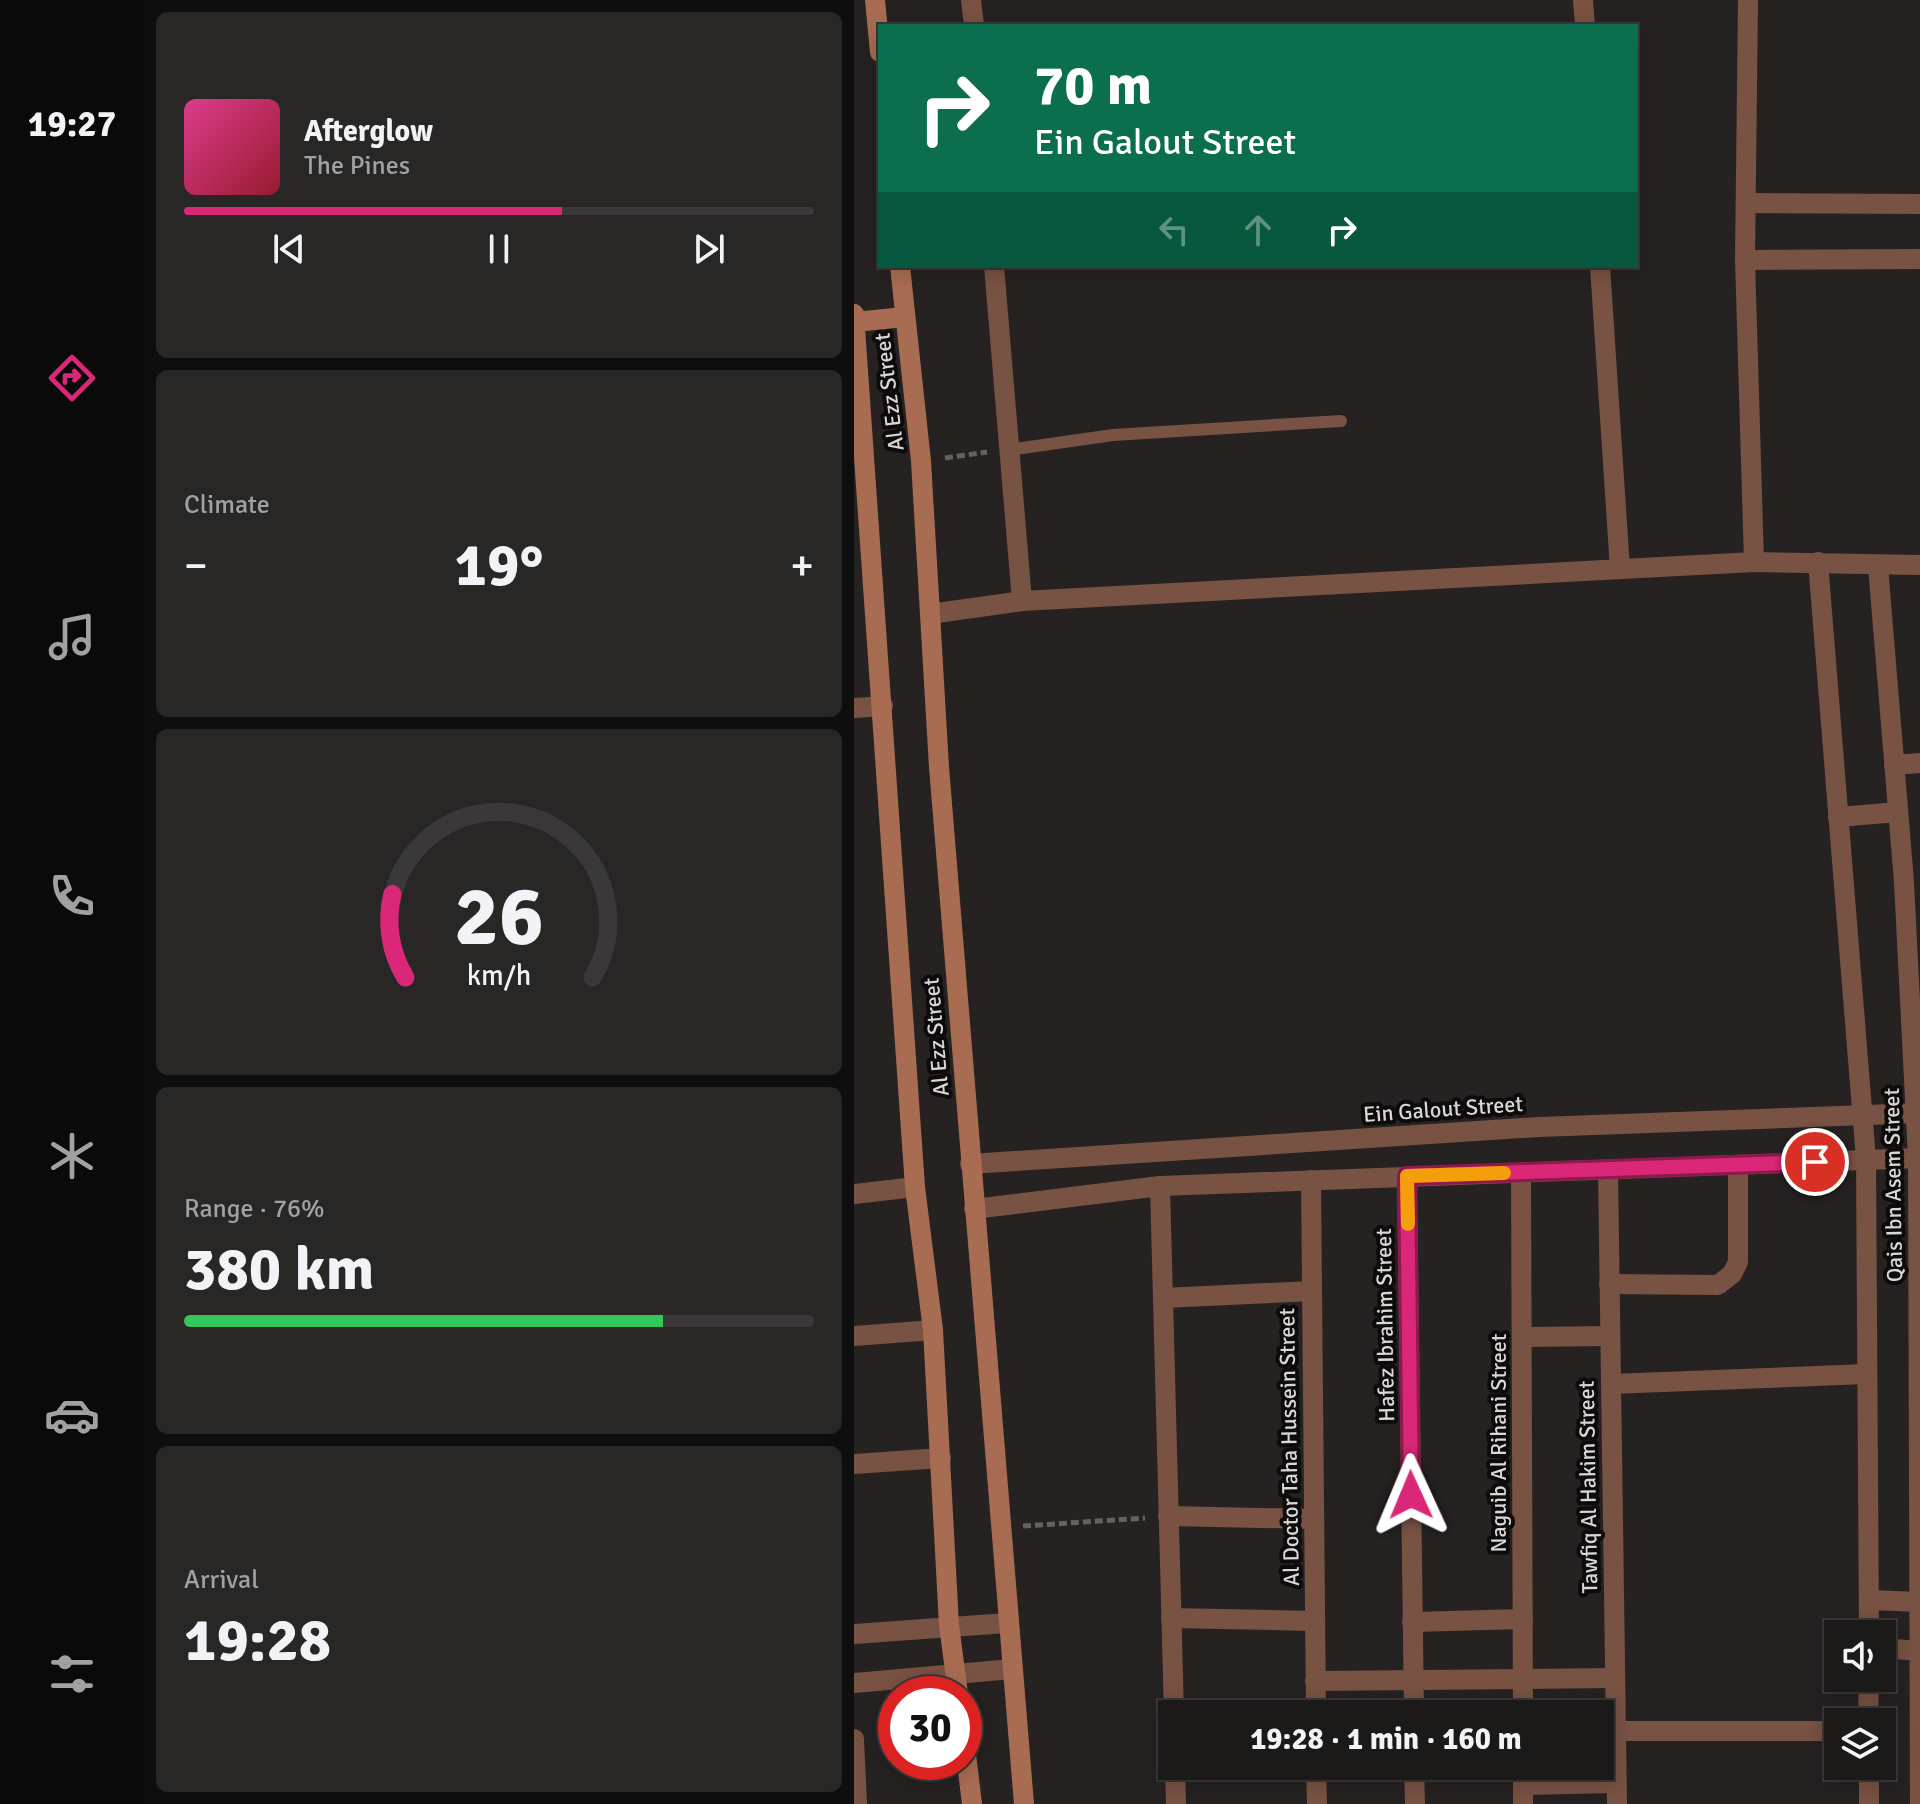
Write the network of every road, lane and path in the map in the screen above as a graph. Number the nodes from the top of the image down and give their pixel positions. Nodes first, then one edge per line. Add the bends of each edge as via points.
1 (875, 0) edge
2 (971, 0) edge
3 (1583, 0) edge
4 (1748, 0) edge
5 (974, 24) edge
6 (1585, 24) edge
7 (878, 31) edge
8 (1746, 203) junction
9 (1920, 204) edge
10 (1920, 259) edge
11 (1745, 260) junction
12 (900, 268) edge
13 (994, 268) edge
14 (1600, 268) edge
15 (854, 314) edge
16 (904, 317) junction
17 (855, 322) edge
18 (1341, 421) dead end
19 (859, 438) edge
20 (1008, 450) junction
21 (921, 461) junction
22 (1754, 562) junction
23 (1818, 562) junction
24 (1920, 565) edge
25 (1878, 566) junction
26 (1620, 569) junction
27 (1022, 601) junction
28 (930, 614) junction
29 (883, 706) junction
30 (854, 708) edge
31 (1920, 763) edge
32 (1894, 765) junction
33 (1898, 812) junction
34 (1838, 817) junction
35 (1918, 1113) edge
36 (1862, 1115) junction
37 (1919, 1158) edge
38 (1866, 1159) junction
39 (970, 1164) junction
40 (1738, 1166) junction
41 (1608, 1169) junction
42 (1521, 1172) junction
43 (1407, 1176) junction
44 (1311, 1180) junction
45 (1160, 1186) junction
46 (915, 1187) junction
47 (854, 1194) edge
48 (974, 1209) junction
49 (1609, 1284) junction
50 (1919, 1286) edge
51 (1312, 1291) junction
52 (1163, 1298) junction
53 (933, 1330) junction
54 (854, 1336) edge
55 (1610, 1336) junction
56 (1522, 1337) junction
57 (1867, 1374) junction
58 (1611, 1384) junction
59 (1920, 1423) edge
60 (941, 1458) junction
61 (854, 1464) edge
62 (1168, 1516) junction
63 (1314, 1519) junction
64 (1002, 1528) junction
65 (1869, 1600) junction
66 (1920, 1602) edge
67 (1171, 1618) junction
68 (1523, 1619) junction
69 (1869, 1620) edge
70 (1315, 1621) junction
71 (1412, 1622) junction
72 (1007, 1623) junction
73 (949, 1625) junction
74 (854, 1634) edge
75 (1896, 1649) edge
76 (1920, 1651) edge
77 (1012, 1669) junction
78 (956, 1676) edge
79 (982, 1678) edge
80 (1615, 1678) junction
81 (1523, 1679) junction
82 (1413, 1680) junction
83 (1315, 1681) junction
84 (854, 1683) edge
85 (878, 1683) edge
86 (1174, 1700) edge
87 (1316, 1700) edge
88 (1414, 1700) edge
89 (1523, 1700) edge
90 (1616, 1731) junction
91 (1824, 1731) edge
92 (854, 1739) edge
93 (969, 1780) edge
94 (1175, 1780) edge
95 (1316, 1780) edge
96 (1414, 1780) edge
97 (1869, 1780) edge
98 (1616, 1783) junction
99 (1523, 1785) edge
100 (857, 1804) edge
101 (972, 1804) edge
102 (1024, 1804) edge
103 (1176, 1804) edge
104 (1317, 1804) edge
105 (1415, 1804) edge
106 (1617, 1804) edge
107 (1869, 1804) edge
108 (1920, 1804) edge

1 - 7 main road
2 - 5 street
3 - 6 street
4 - 8 street
8 - 9 street
8 - 11 street
10 - 11 street
11 - 22 street
12 - 16 main road, Al Ezz Street
13 - 20 street
14 - 26 street
15 - 17 main road, Al Ezz Street
16 - 17 main road
16 - 21 main road, Al Ezz Street
17 - 19 main road, Al Ezz Street
18 - 20 lane via 1113,435
19 - 29 main road, Al Ezz Street
20 - 21 path
20 - 27 street
21 - 28 main road, Al Ezz Street
22 - 23 street
22 - 26 street
23 - 25 street
23 - 34 street, Qais Ibn Asem Street
24 - 25 street
25 - 32 street, Qais Ibn Asem Street
26 - 27 street
27 - 28 street
28 - 39 main road, Al Ezz Street
29 - 30 street
29 - 46 main road, Al Ezz Street
31 - 32 street
32 - 33 street, Qais Ibn Asem Street
33 - 34 street
33 - 35 street, Qais Ibn Asem Street
34 - 36 street, Qais Ibn Asem Street
35 - 36 street, Ein Galout Street
35 - 37 street, Qais Ibn Asem Street
36 - 38 street, Qais Ibn Asem Street
36 - 39 street, Ein Galout Street via 1539,1127
37 - 38 street
37 - 50 street, Qais Ibn Asem Street
38 - 40 street
38 - 57 street, Qais Ibn Asem Street
39 - 48 main road, Al Ezz Street
40 - 41 street
40 - 49 street via 1738,1262 1732,1274 1718,1285
41 - 42 street
41 - 49 street, Tawfiq Al Hakim Street
42 - 43 street
42 - 56 street, Naguib Al Rihani Street
43 - 44 street
43 - 71 street, Hafez Ibrahim Street
44 - 45 street
44 - 51 street, Al Doctor Taha Hussein Street
45 - 48 street
45 - 52 street
46 - 47 street
46 - 53 main road, Al Ezz Street
48 - 64 main road, Al Ezz Street
49 - 55 street, Tawfiq Al Hakim Street
50 - 59 street, Qais Ibn Asem Street
51 - 52 street
51 - 63 street, Al Doctor Taha Hussein Street
52 - 62 street
53 - 54 street
53 - 60 main road, Al Ezz Street
55 - 56 street
55 - 58 street, Tawfiq Al Hakim Street
56 - 68 street, Naguib Al Rihani Street
57 - 58 street
57 - 65 street, Qais Ibn Asem Street
58 - 80 street, Tawfiq Al Hakim Street
59 - 66 street, Qais Ibn Asem Street
60 - 61 street
60 - 73 main road, Al Ezz Street
62 - 63 street
62 - 64 path
62 - 67 street
63 - 70 street, Al Doctor Taha Hussein Street
64 - 72 main road, Al Ezz Street
65 - 66 street
65 - 69 street, Qais Ibn Asem Street
66 - 76 street, Qais Ibn Asem Street
67 - 70 street
67 - 86 street
68 - 71 street
68 - 81 street, Naguib Al Rihani Street
70 - 83 street, Al Doctor Taha Hussein Street
71 - 82 street, Hafez Ibrahim Street
72 - 73 street
72 - 77 main road, Al Ezz Street
73 - 74 street
73 - 78 main road, Al Ezz Street
75 - 76 street
76 - 108 street, Qais Ibn Asem Street
77 - 79 street
77 - 102 main road, Al Ezz Street
80 - 81 street
80 - 90 street, Tawfiq Al Hakim Street
81 - 82 street
81 - 89 street, Naguib Al Rihani Street
82 - 83 street
82 - 88 street, Hafez Ibrahim Street
83 - 87 street, Al Doctor Taha Hussein Street
84 - 85 street
90 - 91 street
90 - 98 street, Tawfiq Al Hakim Street
92 - 100 street
93 - 101 main road
94 - 103 street
95 - 104 street
96 - 105 street
97 - 107 street
98 - 99 street
98 - 106 street, Tawfiq Al Hakim Street

